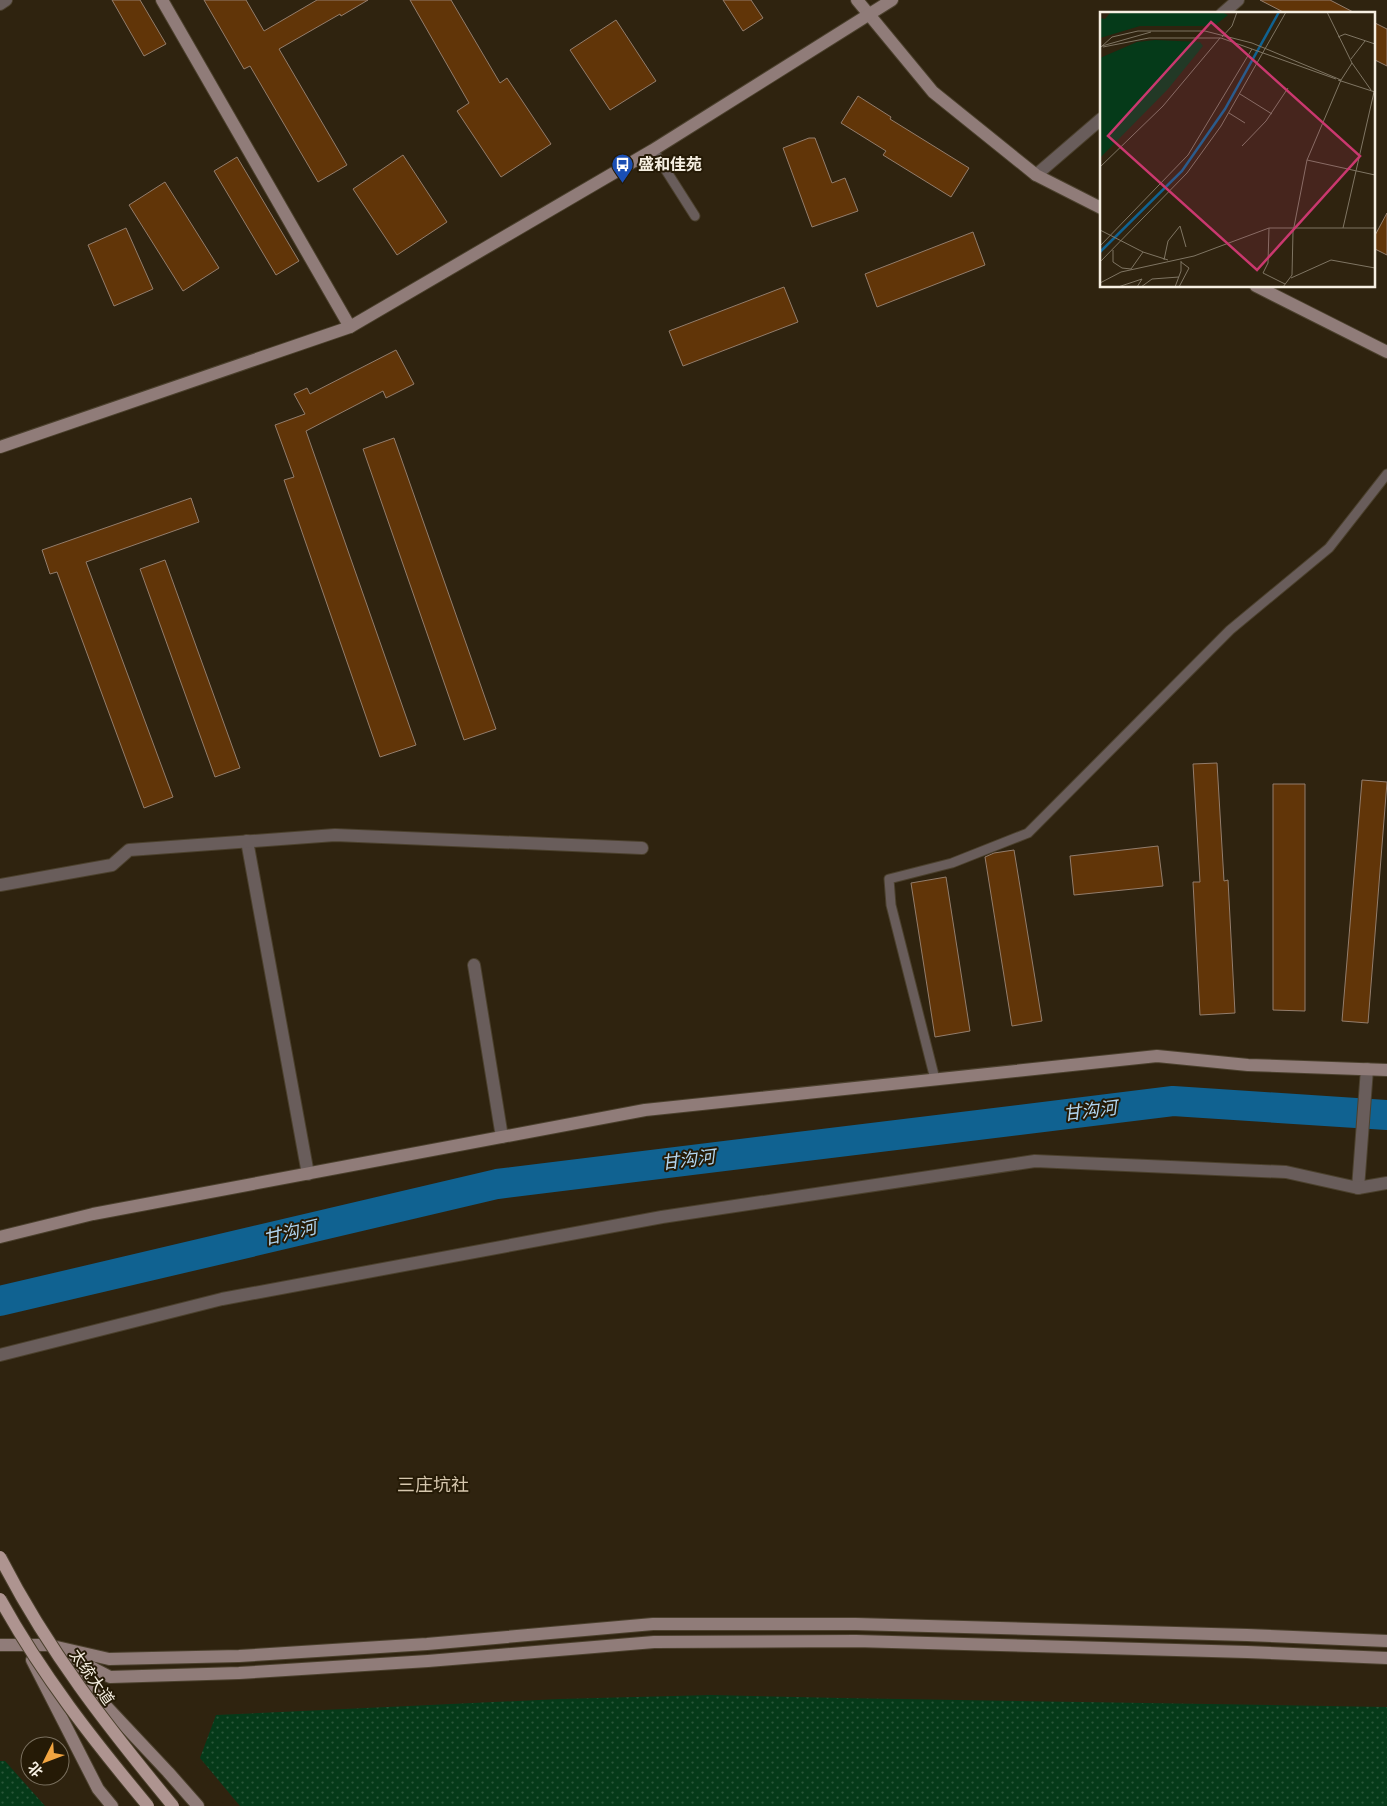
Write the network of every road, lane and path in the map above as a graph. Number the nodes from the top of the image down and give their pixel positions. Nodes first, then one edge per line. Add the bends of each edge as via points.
1 (6, 0) edge
2 (162, 0) edge
3 (858, 0) edge
4 (892, 0) edge
5 (1238, 0) edge
6 (0, 4) edge
7 (1224, 12) edge
8 (870, 15) junction
9 (1100, 120) edge
10 (653, 150) junction
11 (1036, 175) junction
12 (1100, 207) edge
13 (695, 216) dead end
14 (1260, 288) edge
15 (350, 327) junction
16 (1387, 352) edge
17 (0, 447) edge
18 (1387, 474) edge
19 (247, 841) junction
20 (642, 848) dead end
21 (0, 885) edge
22 (474, 965) dead end
23 (1368, 1069) junction
24 (1387, 1070) edge
25 (935, 1079) junction
26 (502, 1137) junction
27 (308, 1174) junction
28 (1387, 1183) edge
29 (1358, 1188) junction
30 (0, 1237) edge
31 (0, 1356) edge
32 (0, 1549) edge
33 (0, 1557) edge
34 (0, 1599) edge
35 (0, 1610) edge
36 (1387, 1641) edge
37 (24, 1644) junction
38 (0, 1645) edge
39 (48, 1645) junction
40 (1387, 1658) edge
41 (112, 1806) edge
42 (148, 1806) edge
43 (173, 1806) edge
44 (198, 1806) edge

1 - 6 street
2 - 15 street
3 - 8 street
4 - 8 street
5 - 7 street
8 - 10 street
8 - 11 street via 933,92
9 - 11 street
10 - 13 lane
10 - 15 street
11 - 12 street
14 - 16 street
15 - 17 street
18 - 25 lane via 1328,548 1230,630 1028,833 952,863 889,879 891,905
19 - 20 street via 335,835
19 - 21 street via 129,850 112,865
19 - 27 street
22 - 26 street
23 - 24 street
23 - 25 street via 1248,1065 1157,1056
23 - 29 street
25 - 26 street via 645,1110
26 - 27 street
27 - 30 street via 93,1214
28 - 29 street
29 - 31 street via 1286,1172 1035,1161 662,1217 222,1299
32 - 39 street
33 - 43 main road, 太统大道, bridge via 29,1610 80,1689
34 - 42 main road, bridge via 64,1700
35 - 37 street
36 - 39 street via 856,1624 653,1624 427,1644 238,1656 109,1659
37 - 38 street
37 - 39 street
37 - 41 street via 98,1790
39 - 40 street via 110,1677 259,1672 654,1642 856,1642
39 - 44 street

